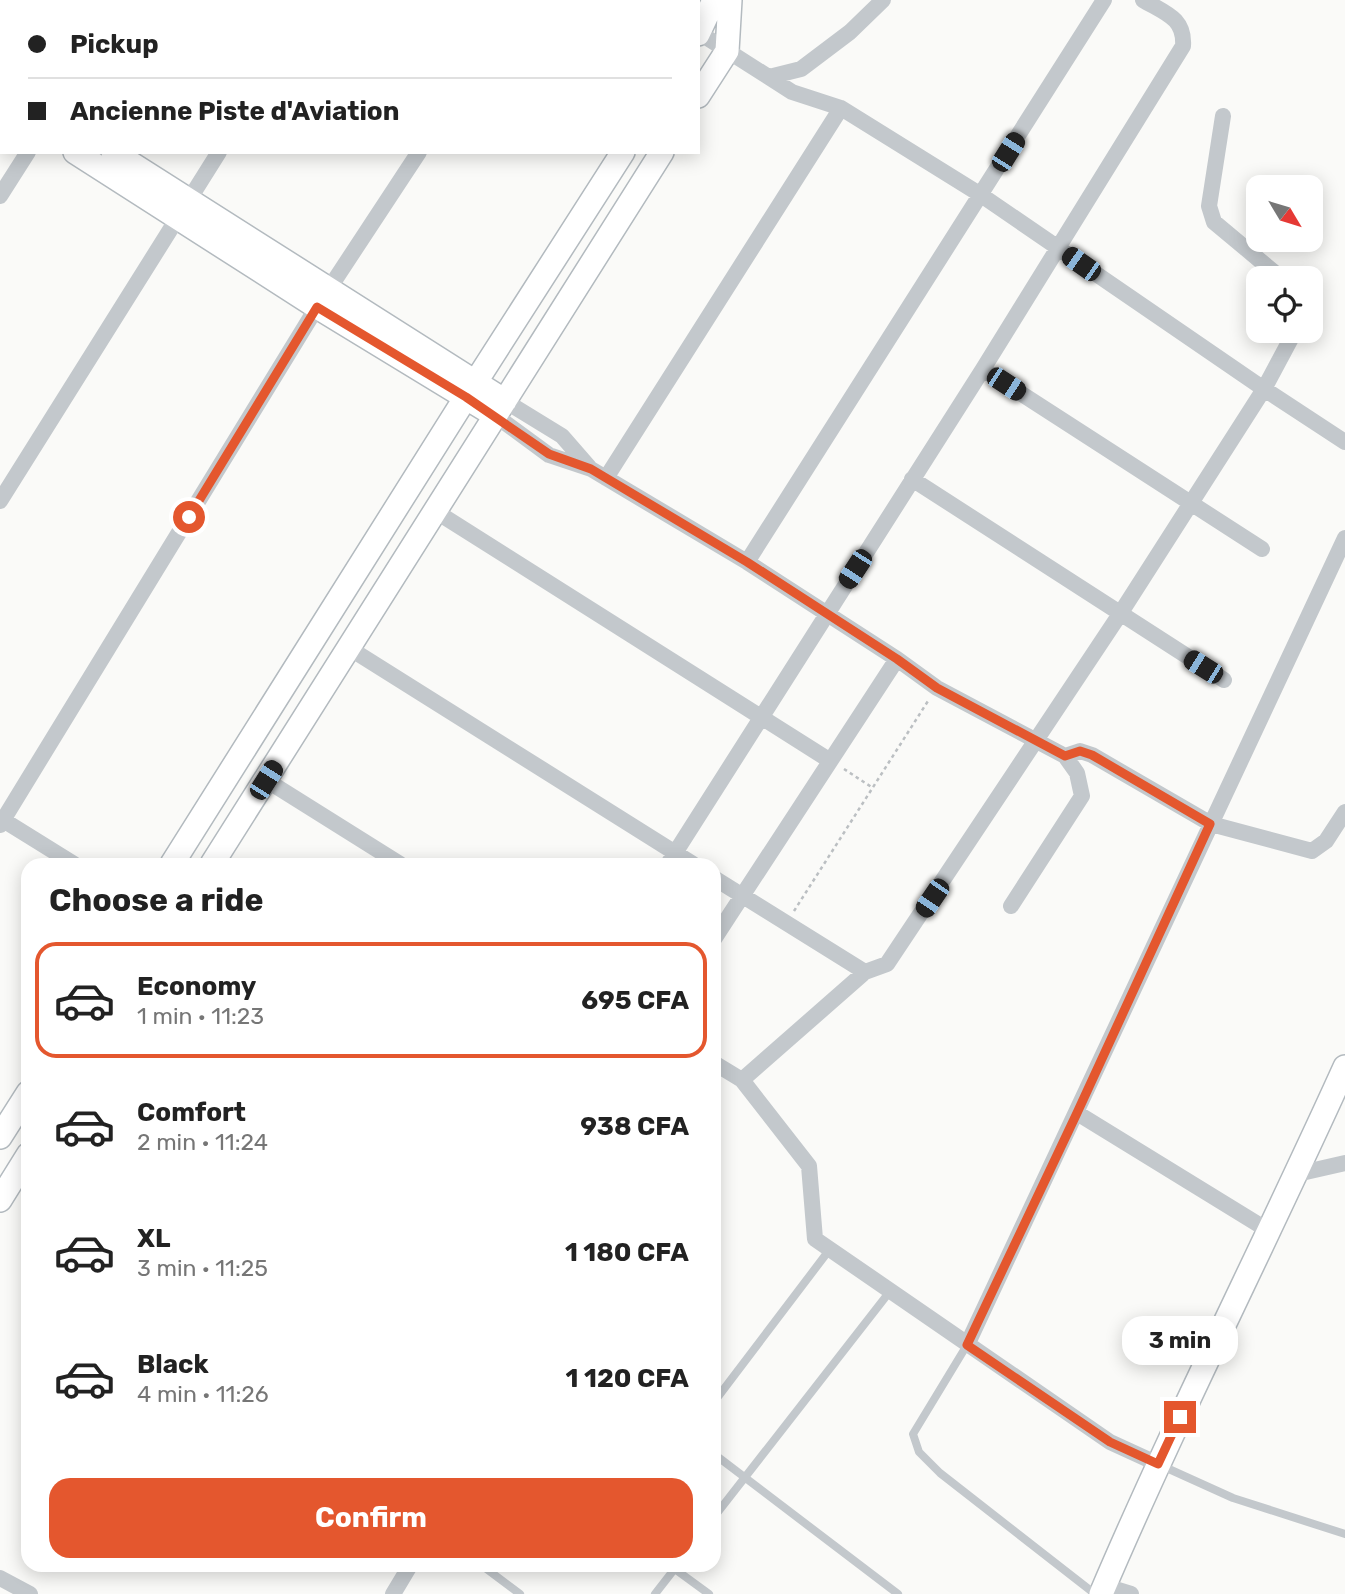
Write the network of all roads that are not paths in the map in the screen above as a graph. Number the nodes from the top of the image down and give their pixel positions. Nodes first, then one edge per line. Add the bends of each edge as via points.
1 (714, 0) edge
2 (730, 0) edge
3 (883, 0) edge
4 (1104, 0) edge
5 (1143, 0) edge
6 (700, 29) edge
7 (700, 34) edge
8 (727, 51) junction
9 (769, 77) junction
10 (700, 93) edge
11 (841, 108) junction
12 (1223, 116) dead end
13 (27, 154) edge
14 (79, 154) edge
15 (115, 154) edge
16 (218, 154) edge
17 (418, 154) edge
18 (622, 154) edge
19 (661, 154) edge
20 (981, 195) junction
21 (0, 196) edge
22 (183, 209) junction
23 (1058, 248) junction
24 (1267, 266) edge
25 (323, 298) junction
26 (1289, 343) edge
27 (984, 369) junction
28 (470, 389) junction
29 (1264, 389) junction
30 (500, 408) junction
31 (1345, 442) edge
32 (606, 478) junction
33 (912, 479) junction
34 (0, 501) edge
35 (1190, 502) junction
36 (435, 512) junction
37 (1345, 538) edge
38 (1262, 549) dead end
39 (747, 562) junction
40 (826, 613) junction
41 (1120, 614) junction
42 (349, 648) junction
43 (897, 659) junction
44 (1224, 680) dead end
45 (761, 717) junction
46 (1036, 742) junction
47 (1065, 756) junction
48 (830, 760) junction
49 (266, 780) junction
50 (1345, 812) edge
51 (1, 821) edge
52 (1210, 824) junction
53 (64, 858) edge
54 (176, 858) edge
55 (216, 858) edge
56 (390, 858) edge
57 (670, 858) edge
58 (673, 858) edge
59 (721, 882) edge
60 (742, 896) junction
61 (1011, 906) dead end
62 (721, 928) edge
63 (865, 972) junction
64 (721, 1067) edge
65 (1345, 1067) edge
66 (742, 1080) junction
67 (21, 1104) edge
68 (1077, 1113) junction
69 (0, 1137) edge
70 (1345, 1163) edge
71 (21, 1166) edge
72 (1297, 1174) junction
73 (0, 1200) edge
74 (1269, 1231) junction
75 (830, 1249) junction
76 (891, 1290) junction
77 (967, 1345) junction
78 (721, 1393) edge
79 (721, 1459) edge
80 (1158, 1464) junction
81 (745, 1478) junction
82 (721, 1508) edge
83 (1345, 1534) edge
84 (406, 1572) edge
85 (491, 1572) edge
86 (669, 1572) edge
87 (681, 1572) edge
88 (0, 1578) edge
89 (1100, 1591) edge
90 (30, 1594) edge
91 (393, 1594) edge
92 (520, 1594) edge
93 (655, 1594) edge
94 (709, 1594) edge
95 (898, 1594) edge
96 (1131, 1594) edge

1 - 6 street
2 - 8 street
3 - 9 street via 801,69
4 - 20 street
5 - 23 street via 1177,21 1184,31 1183,46
7 - 8 street
8 - 9 street
8 - 10 street
9 - 11 street via 792,92
11 - 20 street
11 - 32 street
12 - 24 street via 1209,206 1214,222
13 - 21 street
14 - 22 street
15 - 22 street
16 - 22 street
17 - 25 street
18 - 28 street
19 - 30 street
20 - 23 street
20 - 39 street
22 - 25 street
22 - 34 street
23 - 27 street
23 - 29 street
25 - 28 street
25 - 51 street
26 - 29 street
27 - 33 street
27 - 35 street
28 - 30 street
28 - 54 street
29 - 31 street
29 - 35 street
30 - 32 street via 549,454
30 - 36 street
32 - 39 street
33 - 40 street
33 - 41 street
35 - 38 street
35 - 41 street
36 - 42 street
36 - 45 street
37 - 52 street
39 - 40 street
40 - 43 street
40 - 45 street
41 - 44 street
41 - 46 street
42 - 49 street
42 - 57 street
43 - 46 street via 937,688
43 - 48 street
45 - 48 street
45 - 58 street
46 - 47 street
46 - 63 street via 887,964
47 - 52 street via 1080,751 1092,755
47 - 61 street via 1077,773 1082,796
48 - 60 street
49 - 55 street
49 - 56 street
50 - 52 street via 1326,841 1312,851
51 - 53 street
52 - 68 street
59 - 60 street
60 - 62 street
60 - 63 street
63 - 66 street
64 - 66 street
65 - 72 street
66 - 75 street via 808,1166 816,1239
67 - 69 street
68 - 74 street
68 - 77 street
70 - 72 street
71 - 73 street
72 - 74 street
74 - 80 street
75 - 76 street
75 - 78 lane
76 - 77 street
76 - 81 lane
77 - 80 street via 1110,1442
77 - 89 lane via 913,1434 919,1452 940,1473
79 - 81 lane
80 - 83 lane via 1233,1498
80 - 89 street
81 - 82 lane
81 - 95 lane
84 - 91 street
85 - 92 lane
86 - 93 lane
87 - 94 lane
88 - 90 street
89 - 96 street

